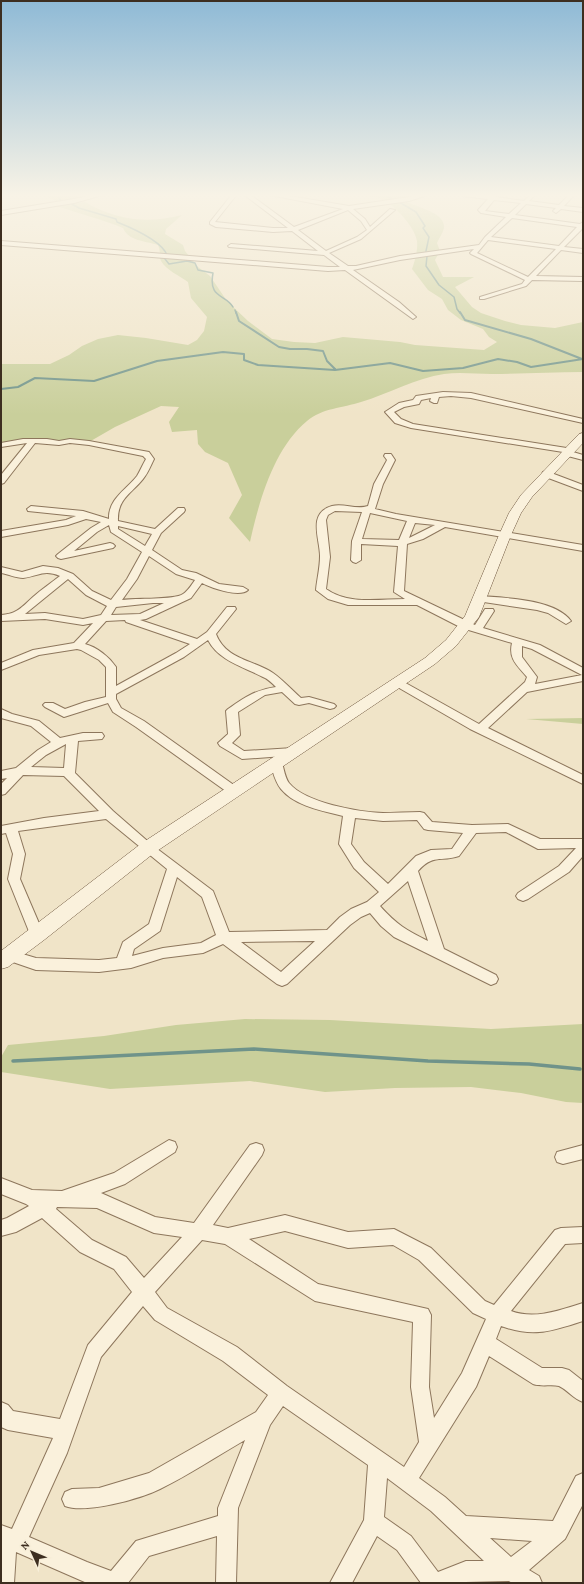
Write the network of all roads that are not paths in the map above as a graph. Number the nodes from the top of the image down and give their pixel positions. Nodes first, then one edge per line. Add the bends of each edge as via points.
1 (299, 267) edge
2 (343, 267) edge
3 (356, 267) edge
4 (504, 267) edge
5 (542, 267) edge
6 (346, 269) junction
7 (530, 279) junction
8 (583, 279) edge
9 (482, 298) dead end
10 (413, 317) dead end
11 (583, 422) edge
12 (583, 436) edge
13 (33, 441) junction
14 (1, 445) edge
15 (573, 454) edge
16 (388, 456) dead end
17 (546, 474) junction
18 (1, 481) edge
19 (583, 488) edge
20 (31, 509) dead end
21 (368, 509) junction
22 (181, 510) dead end
23 (90, 517) junction
24 (412, 520) junction
25 (111, 524) junction
26 (444, 524) junction
27 (157, 532) junction
28 (1, 534) edge
29 (505, 535) junction
30 (357, 541) junction
31 (403, 543) junction
32 (110, 546) dead end
33 (100, 547) junction
34 (583, 548) edge
35 (147, 552) junction
36 (356, 560) dead end
37 (1, 570) edge
38 (67, 575) junction
39 (200, 579) junction
40 (243, 590) dead end
41 (178, 601) junction
42 (419, 602) junction
43 (113, 605) junction
44 (485, 605) junction
45 (231, 609) dead end
46 (104, 617) junction
47 (6, 618) edge
48 (124, 618) junction
49 (71, 621) junction
50 (566, 621) dead end
51 (471, 628) junction
52 (211, 634) junction
53 (518, 642) junction
54 (79, 643) junction
55 (198, 643) junction
56 (1, 667) edge
57 (583, 672) edge
58 (583, 678) edge
59 (398, 683) junction
60 (283, 689) junction
61 (524, 689) junction
62 (111, 696) junction
63 (49, 705) dead end
64 (330, 706) dead end
65 (3, 717) edge
66 (480, 729) junction
67 (98, 736) dead end
68 (72, 740) junction
69 (59, 743) junction
70 (293, 752) junction
71 (276, 763) junction
72 (21, 771) junction
73 (69, 772) junction
74 (1, 775) edge
75 (583, 780) edge
76 (1, 791) edge
77 (234, 791) junction
78 (350, 812) junction
79 (109, 814) junction
80 (6, 829) edge
81 (472, 830) junction
82 (583, 843) edge
83 (148, 848) junction
84 (583, 848) edge
85 (174, 868) junction
86 (411, 870) junction
87 (388, 892) junction
88 (523, 896) dead end
89 (372, 906) junction
90 (37, 935) junction
91 (330, 935) junction
92 (224, 937) junction
93 (438, 952) junction
94 (3, 959) edge
95 (123, 963) junction
96 (491, 979) dead end
97 (169, 1147) dead end
98 (256, 1150) dead end
99 (583, 1152) edge
100 (563, 1157) dead end
101 (1, 1186) edge
102 (60, 1199) junction
103 (38, 1203) junction
104 (1, 1228) edge
105 (198, 1232) junction
106 (583, 1235) edge
107 (228, 1236) junction
108 (143, 1292) junction
109 (583, 1312) edge
110 (497, 1315) junction
111 (485, 1343) junction
112 (280, 1393) junction
113 (583, 1393) edge
114 (1, 1412) edge
115 (263, 1418) junction
116 (65, 1430) junction
117 (429, 1444) junction
118 (378, 1460) junction
119 (406, 1481) junction
120 (583, 1483) edge
121 (72, 1499) dead end
122 (374, 1522) junction
123 (228, 1524) junction
124 (462, 1526) junction
125 (558, 1532) junction
126 (8, 1538) edge
127 (511, 1571) junction
128 (4, 1583) edge
129 (116, 1583) edge
130 (226, 1583) edge
131 (340, 1583) edge
132 (435, 1583) edge
133 (532, 1583) edge

1 - 6 street
2 - 6 street
3 - 6 street
4 - 7 street
5 - 7 street
6 - 10 street
7 - 8 street
7 - 9 street via 524,285
11 - 15 street via 510,402 448,392 435,398 419,398 416,402 402,405 389,412 398,421 411,426
12 - 15 street
13 - 14 street
13 - 18 street
13 - 25 street via 89,443 146,454 150,459 140,477 116,503
15 - 17 street
16 - 21 street via 390,464 382,476 372,506
17 - 19 street
17 - 29 street via 527,495
20 - 23 street via 83,514
21 - 24 street
21 - 30 street
21 - 42 street via 331,508 321,520 321,539 325,553 321,590 338,600 348,602
22 - 27 street
23 - 25 street
23 - 28 street
24 - 26 street
24 - 31 street
25 - 27 street
25 - 33 street
25 - 33 street via 94,530 61,556
25 - 35 street
26 - 29 street
26 - 31 street via 417,539
27 - 35 street
29 - 34 street
29 - 44 street
30 - 31 street
30 - 36 street
31 - 42 street via 399,592
32 - 33 street
35 - 39 street via 179,572
35 - 43 street
37 - 38 street via 22,576 43,569
38 - 43 street via 89,593
38 - 47 street via 27,609
39 - 40 street via 217,587
39 - 41 street via 188,596
41 - 43 street via 146,599
41 - 48 street via 142,617
42 - 51 street
43 - 46 street
44 - 50 street via 547,609 564,617
44 - 51 street via 472,617
45 - 52 street
46 - 48 street
46 - 49 street via 83,622
46 - 54 street
47 - 49 street via 45,616
48 - 55 street
49 - 54 street via 76,626
51 - 53 street
51 - 59 street
52 - 55 street
52 - 60 street via 214,642 225,653 236,661 269,675
53 - 57 street via 536,647
53 - 61 street via 515,653 517,660 532,677
54 - 56 street via 37,652
54 - 62 street via 108,662 111,667
55 - 62 street
58 - 61 street
59 - 66 street
59 - 70 street
60 - 64 street via 299,702 309,700
60 - 70 street via 263,692 232,711 234,735 224,743 242,754
61 - 66 street
62 - 63 street via 64,713
62 - 77 street via 114,706 121,714 140,724
65 - 69 street via 31,722
66 - 75 street
67 - 68 street
68 - 69 street
68 - 73 street
69 - 72 street
70 - 71 street
71 - 77 street
71 - 78 street via 284,785 294,793 333,810
72 - 73 street
72 - 74 street
72 - 76 street
73 - 79 street
77 - 83 street
78 - 81 street via 382,817 420,816 428,826
78 - 87 street via 345,844 359,865
79 - 80 street
79 - 83 street
80 - 90 street via 19,854 14,879
81 - 82 street via 508,828 538,844
81 - 86 street via 455,853 431,855 420,859
83 - 85 street
83 - 90 street
84 - 88 street via 564,869
85 - 92 street via 208,894
85 - 95 street via 155,927 128,946
86 - 87 street
86 - 93 street
87 - 89 street
89 - 91 street via 356,913
89 - 93 street via 399,933
90 - 94 street
91 - 92 street
91 - 92 street via 282,980
92 - 95 street via 203,948 163,953
93 - 96 street
94 - 95 street via 36,964 99,966
97 - 102 street via 118,1179
98 - 105 street
99 - 100 street
101 - 103 street
102 - 103 street
102 - 105 street via 98,1200 154,1225
103 - 104 street via 10,1226
103 - 108 street via 86,1246 120,1263
105 - 107 street
105 - 108 street
106 - 110 street via 560,1236
107 - 110 street via 285,1223 348,1240 394,1237 425,1254 479,1307
107 - 117 street via 315,1292 422,1315 420,1387
108 - 112 street via 161,1314 230,1354
108 - 116 street via 94,1351
109 - 110 street via 550,1322 518,1323
110 - 111 street
111 - 113 street via 540,1377 562,1377
111 - 117 street via 469,1380
112 - 115 street
112 - 118 street
114 - 116 street via 8,1420
115 - 121 street via 153,1482 99,1498
115 - 123 street via 228,1508
116 - 126 street via 57,1453
117 - 119 street
118 - 119 street
118 - 122 street
119 - 124 street via 438,1504
120 - 125 street
122 - 131 street
122 - 132 street via 404,1543
123 - 129 street via 143,1548
123 - 130 street
124 - 125 street
124 - 127 street
125 - 127 street
126 - 128 street
126 - 129 street
127 - 132 street via 466,1571
127 - 133 street

